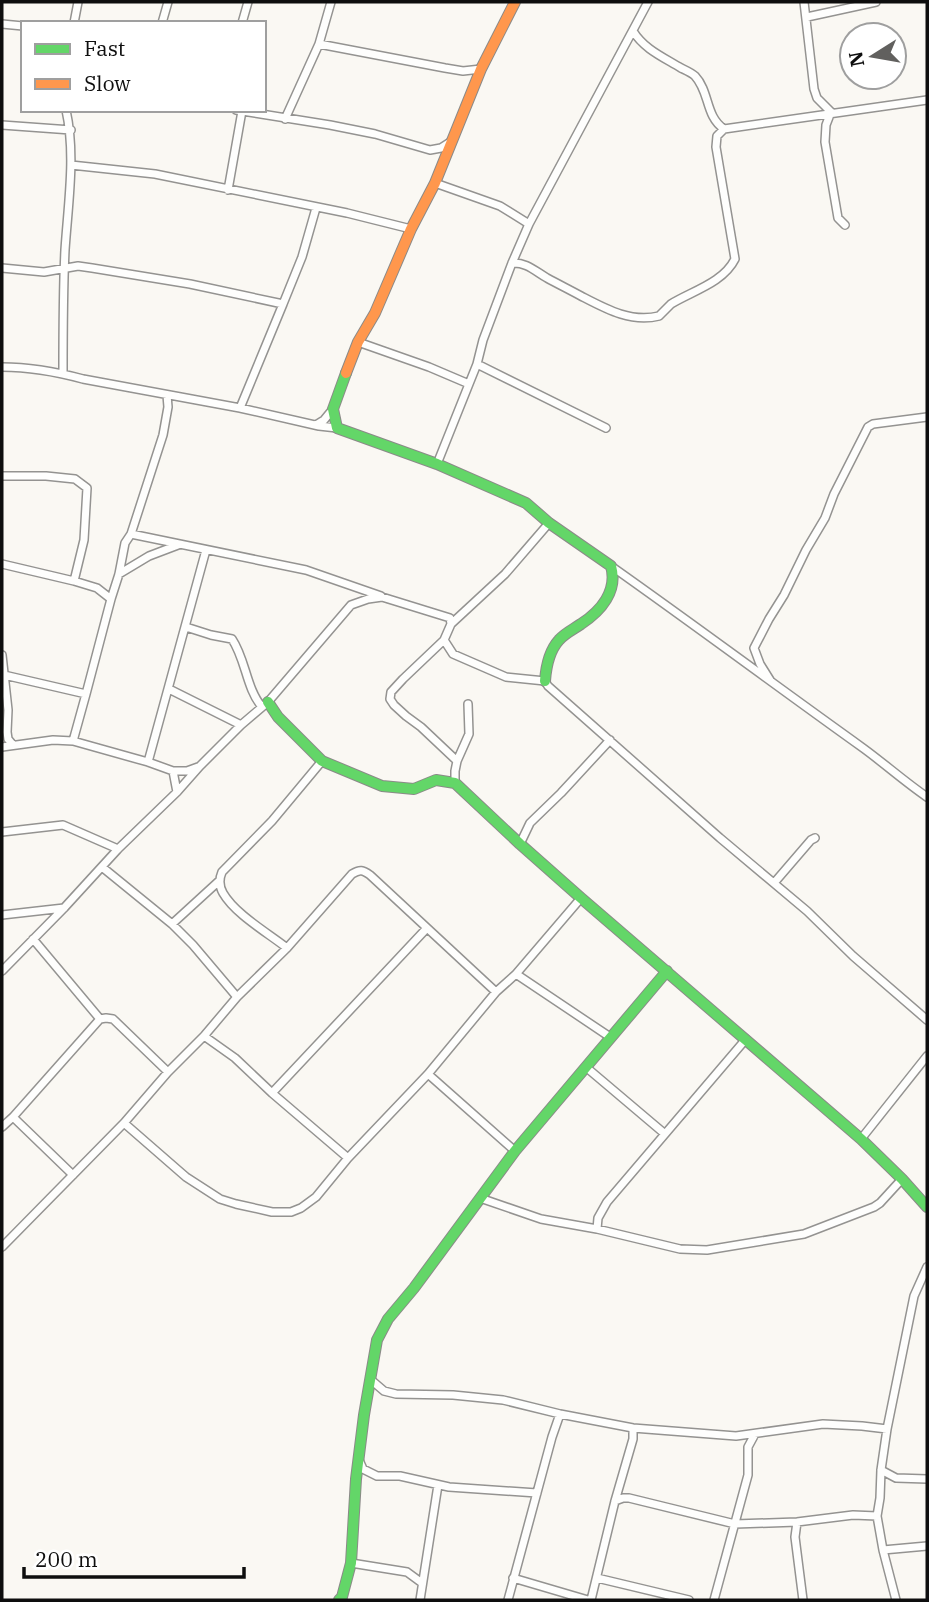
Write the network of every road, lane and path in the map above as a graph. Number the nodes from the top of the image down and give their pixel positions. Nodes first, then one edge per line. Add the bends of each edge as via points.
1 (78, 2) edge
2 (168, 2) edge
3 (248, 2) edge
4 (331, 2) edge
5 (648, 2) edge
6 (804, 2) edge
7 (876, 2) edge
8 (511, 3) edge
9 (807, 17) junction
10 (74, 21) edge
11 (163, 21) edge
12 (243, 21) edge
13 (2, 24) edge
14 (21, 26) edge
15 (633, 31) junction
16 (319, 44) junction
17 (643, 44) junction
18 (623, 49) junction
19 (481, 69) junction
20 (927, 100) edge
21 (66, 112) edge
22 (239, 112) edge
23 (245, 112) edge
24 (831, 112) junction
25 (285, 119) junction
26 (2, 125) edge
27 (724, 129) junction
28 (71, 130) junction
29 (452, 141) junction
30 (71, 165) junction
31 (435, 183) junction
32 (228, 190) junction
33 (316, 208) junction
34 (529, 224) junction
35 (845, 226) dead end
36 (411, 229) junction
37 (512, 263) junction
38 (64, 267) junction
39 (2, 268) edge
40 (283, 304) junction
41 (358, 342) junction
42 (477, 364) junction
43 (2, 367) edge
44 (63, 373) junction
45 (469, 384) junction
46 (167, 395) junction
47 (240, 408) junction
48 (333, 409) junction
49 (927, 417) edge
50 (314, 425) junction
51 (337, 428) junction
52 (606, 428) dead end
53 (437, 464) junction
54 (2, 476) edge
55 (549, 523) junction
56 (131, 534) junction
57 (178, 545) junction
58 (206, 550) junction
59 (2, 564) edge
60 (611, 566) junction
61 (119, 574) junction
62 (74, 581) junction
63 (116, 584) junction
64 (350, 586) junction
65 (97, 589) junction
66 (382, 597) junction
67 (111, 599) junction
68 (351, 605) junction
69 (452, 624) junction
70 (186, 627) junction
71 (444, 640) junction
72 (2, 654) edge
73 (4, 675) junction
74 (545, 681) junction
75 (773, 685) junction
76 (169, 689) junction
77 (86, 694) junction
78 (265, 704) junction
79 (468, 704) dead end
80 (241, 724) junction
81 (610, 740) junction
82 (73, 741) junction
83 (13, 745) junction
84 (2, 747) edge
85 (322, 761) junction
86 (457, 761) junction
87 (148, 762) junction
88 (200, 766) junction
89 (173, 771) junction
90 (455, 783) junction
91 (177, 792) junction
92 (927, 797) edge
93 (2, 832) edge
94 (815, 838) dead end
95 (520, 844) junction
96 (118, 849) junction
97 (102, 867) junction
98 (219, 881) junction
99 (774, 883) junction
100 (581, 898) junction
101 (64, 908) junction
102 (2, 915) edge
103 (172, 924) junction
104 (427, 928) junction
105 (33, 939) junction
106 (287, 948) junction
107 (2, 971) edge
108 (667, 971) junction
109 (516, 974) junction
110 (496, 992) junction
111 (237, 997) junction
112 (100, 1019) junction
113 (927, 1020) edge
114 (204, 1036) junction
115 (610, 1037) junction
116 (746, 1039) junction
117 (927, 1056) edge
118 (587, 1068) junction
119 (168, 1072) junction
120 (428, 1074) junction
121 (272, 1093) junction
122 (13, 1117) junction
123 (124, 1123) junction
124 (2, 1127) edge
125 (665, 1134) junction
126 (861, 1139) junction
127 (515, 1151) junction
128 (348, 1158) junction
129 (73, 1175) junction
130 (902, 1179) junction
131 (480, 1198) junction
132 (927, 1207) edge
133 (597, 1229) junction
134 (2, 1247) edge
135 (927, 1267) edge
136 (370, 1379) junction
137 (560, 1414) junction
138 (633, 1428) junction
139 (887, 1429) junction
140 (755, 1434) junction
141 (736, 1436) junction
142 (748, 1447) junction
143 (359, 1460) junction
144 (881, 1470) junction
145 (896, 1478) junction
146 (927, 1479) edge
147 (880, 1484) junction
148 (438, 1485) junction
149 (537, 1493) junction
150 (615, 1501) junction
151 (877, 1516) junction
152 (797, 1522) junction
153 (735, 1524) junction
154 (927, 1546) edge
155 (883, 1550) junction
156 (351, 1563) junction
157 (513, 1578) junction
158 (597, 1578) junction
159 (422, 1583) junction
160 (339, 1600) edge
161 (420, 1600) edge
162 (508, 1600) edge
163 (589, 1600) edge
164 (689, 1600) edge
165 (714, 1600) edge
166 (803, 1600) edge
167 (896, 1600) edge

1 - 10 street
2 - 11 street
3 - 12 street
4 - 16 street
5 - 15 street
6 - 9 street
7 - 9 street
8 - 19 street
9 - 24 street via 814,89
13 - 14 street
15 - 17 street
15 - 18 street
16 - 19 street via 463,71
16 - 25 street
17 - 18 street
17 - 27 street via 695,76 712,118
18 - 34 street
19 - 29 street
20 - 24 street
21 - 28 street
22 - 32 street
23 - 25 street
24 - 27 street
24 - 35 street via 825,142 838,218
25 - 29 street via 375,134 430,150
26 - 28 street
27 - 37 street via 717,136 716,147 734,259 728,270 659,316 616,313 522,263
28 - 30 street
29 - 31 street
30 - 32 street via 155,174
30 - 38 street
31 - 34 street via 500,206
31 - 36 street
32 - 33 street
33 - 36 street
33 - 40 street
34 - 37 street
36 - 41 street
37 - 42 street
38 - 39 street via 44,272
38 - 40 street via 177,282
38 - 44 street
40 - 47 street
41 - 45 street
41 - 48 street
42 - 45 street
42 - 52 street
43 - 44 street
44 - 46 street
45 - 53 street
46 - 47 street
46 - 56 street via 163,435
47 - 50 street
48 - 50 street
48 - 51 street
49 - 75 street via 868,427 825,518 754,648
50 - 51 street
51 - 53 street
53 - 55 street via 526,503
54 - 62 street via 75,479 87,488 85,540
55 - 60 street
55 - 69 street via 505,574
56 - 57 street
56 - 61 street
57 - 58 street
57 - 61 street via 149,555
58 - 64 street via 306,570
58 - 70 street
59 - 62 street
60 - 74 street via 612,591 586,621 557,643
60 - 75 street
61 - 63 street
62 - 65 street
63 - 65 street
63 - 67 street
64 - 66 street
64 - 68 street
65 - 67 street
66 - 68 street
66 - 69 street via 450,618
67 - 77 street
68 - 78 street
69 - 71 street
70 - 76 street
70 - 78 street via 232,639 251,688
71 - 74 street via 453,654 506,677
71 - 86 street via 397,685 390,699
72 - 73 street
73 - 77 street
73 - 83 street via 7,732
74 - 81 street
75 - 92 street
76 - 80 street
76 - 87 street
77 - 82 street
78 - 80 street
78 - 85 street
79 - 86 street via 469,734
80 - 88 street
81 - 95 street via 530,823
81 - 99 street
82 - 83 street
82 - 87 street
83 - 84 street
85 - 90 street via 382,786 414,789 436,780
85 - 98 street via 222,872
86 - 90 street
87 - 89 street
88 - 89 street
88 - 91 street
89 - 91 street
90 - 95 street
91 - 96 street
93 - 96 street via 63,825
94 - 99 street
95 - 100 street
96 - 97 street
97 - 101 street
97 - 103 street
98 - 103 street
98 - 106 street via 222,892 242,914
99 - 113 street
100 - 108 street
100 - 109 street
101 - 102 street
101 - 105 street
103 - 111 street
104 - 106 street via 363,870 352,874
104 - 110 street
104 - 121 street
105 - 107 street
105 - 112 street
106 - 111 street
108 - 115 street
108 - 116 street
109 - 110 street
109 - 115 street
110 - 120 street
111 - 114 street
112 - 119 street via 113,1019
112 - 122 street
114 - 119 street
114 - 121 street
115 - 118 street
116 - 125 street
116 - 126 street
117 - 126 street
118 - 125 street
118 - 127 street
119 - 123 street
120 - 127 street
120 - 128 street
121 - 128 street
122 - 124 street
122 - 129 street
123 - 128 street via 186,1177 220,1199 272,1212 291,1212 308,1204
123 - 129 street
125 - 133 street via 607,1202
126 - 130 street
127 - 131 street
129 - 134 street
130 - 132 street
130 - 133 street via 874,1207 817,1230 708,1250 670,1248
131 - 133 street via 541,1219
131 - 136 street via 388,1319 377,1340
135 - 139 street via 914,1296
136 - 137 street via 396,1394 503,1400
136 - 143 street
137 - 138 street
137 - 149 street
138 - 141 street
138 - 150 street
139 - 140 street via 823,1423
139 - 144 street
140 - 141 street
140 - 142 street
141 - 142 street
142 - 153 street via 748,1475
143 - 148 street via 363,1469 377,1476
143 - 156 street
144 - 145 street
144 - 147 street
145 - 146 street
145 - 147 street
147 - 151 street
148 - 149 street
148 - 159 street
149 - 157 street
150 - 153 street via 629,1498
150 - 158 street
151 - 152 street
151 - 155 street
152 - 153 street
152 - 166 street
153 - 165 street
154 - 155 street
155 - 167 street
156 - 159 street via 407,1572
156 - 160 street
157 - 162 street
157 - 163 street
158 - 163 street
158 - 164 street
159 - 161 street

